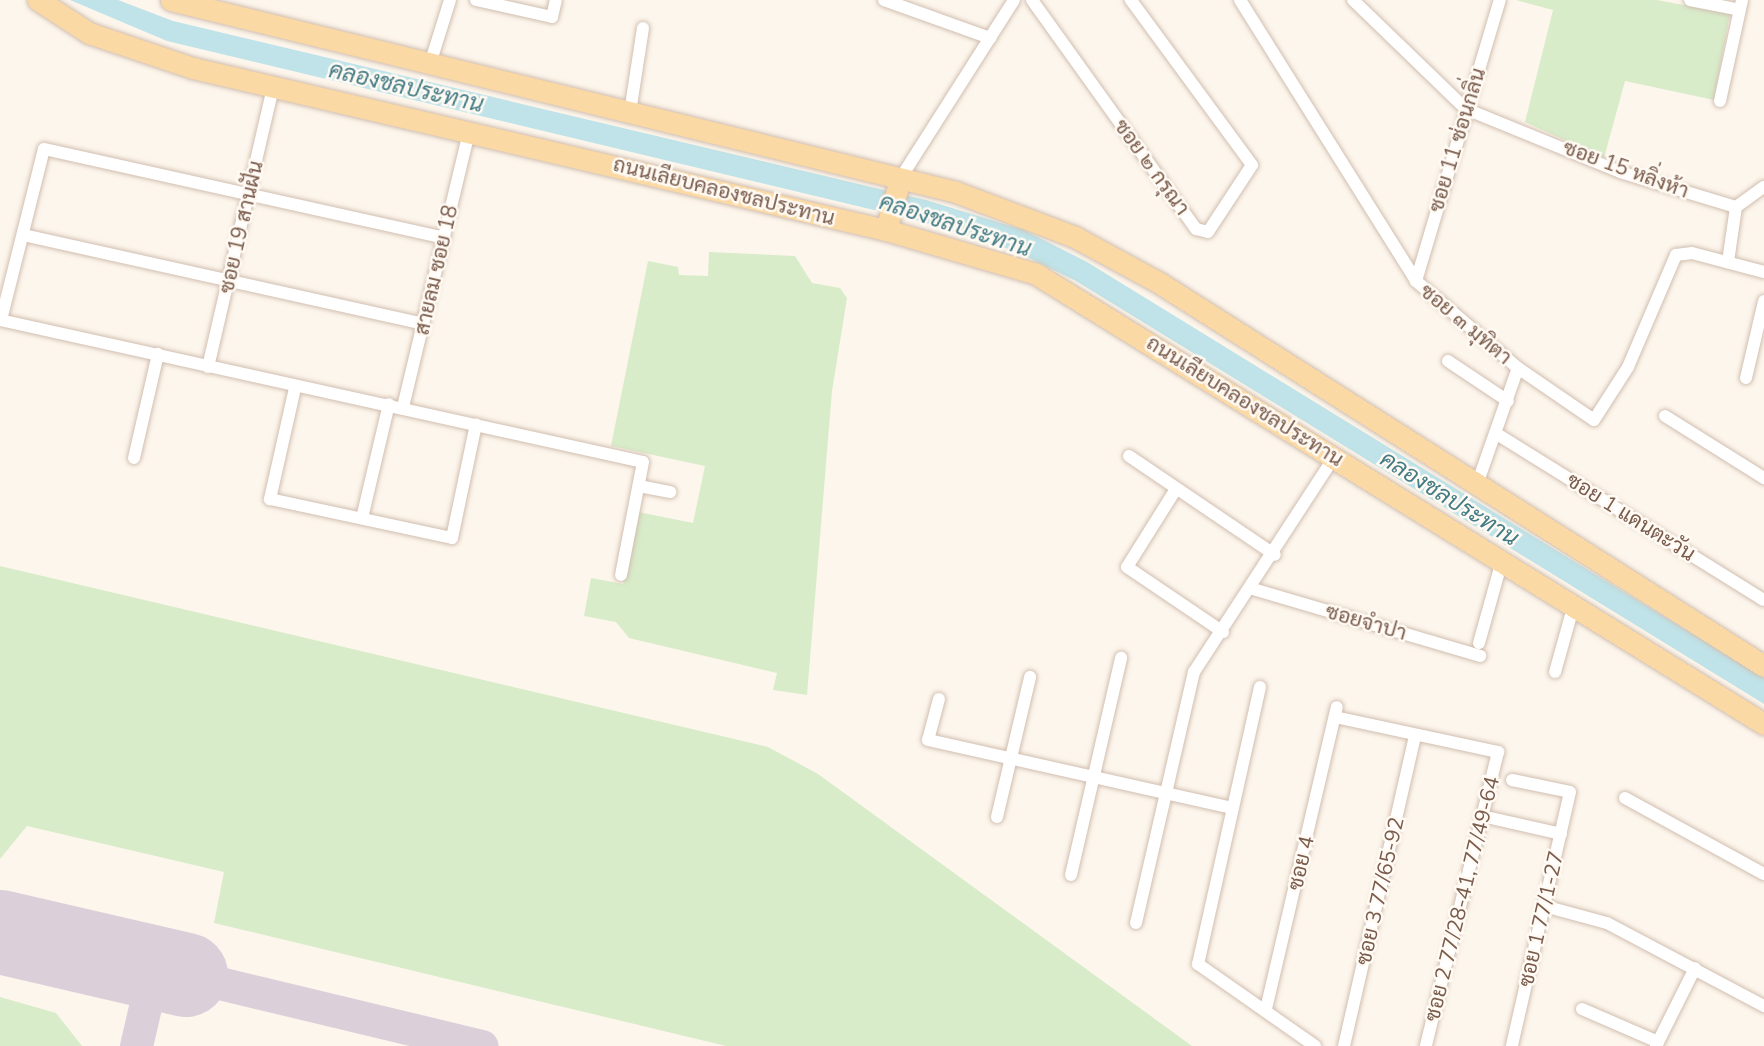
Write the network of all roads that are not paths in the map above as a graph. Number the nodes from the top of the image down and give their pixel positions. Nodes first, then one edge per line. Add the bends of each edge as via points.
1 (38, 0) edge
2 (171, 0) edge
3 (450, 0) edge
4 (476, 0) edge
5 (556, 0) edge
6 (884, 0) edge
7 (1014, 0) edge
8 (1032, 0) edge
9 (1131, 0) edge
10 (1240, 0) edge
11 (1353, 0) edge
12 (1500, 0) edge
13 (1690, 0) edge
14 (1739, 4) edge
15 (643, 27) dead end
16 (990, 38) junction
17 (430, 64) junction
18 (273, 87) junction
19 (1720, 101) dead end
20 (1466, 109) junction
21 (630, 112) junction
22 (469, 132) junction
23 (899, 183) junction
24 (1764, 187) edge
25 (249, 196) junction
26 (1736, 208) junction
27 (888, 224) junction
28 (23, 235) junction
29 (444, 238) junction
30 (1728, 262) junction
31 (1764, 272) edge
32 (229, 281) junction
33 (1416, 281) junction
34 (1764, 301) edge
35 (1, 320) edge
36 (423, 324) junction
37 (158, 354) junction
38 (1448, 361) dead end
39 (208, 367) junction
40 (1518, 368) junction
41 (1746, 378) dead end
42 (295, 388) junction
43 (1508, 401) junction
44 (389, 404) junction
45 (403, 407) junction
46 (1665, 416) dead end
47 (476, 424) junction
48 (1497, 434) junction
49 (1129, 456) dead end
50 (1334, 457) junction
51 (134, 458) dead end
52 (1764, 478) edge
53 (639, 486) junction
54 (1476, 487) junction
55 (1176, 489) junction
56 (670, 492) dead end
57 (362, 518) junction
58 (1275, 555) junction
59 (1502, 564) junction
60 (621, 575) dead end
61 (1253, 589) junction
62 (1764, 600) edge
63 (1573, 608) junction
64 (1223, 632) junction
65 (1121, 658) dead end
66 (1764, 666) edge
67 (1555, 672) dead end
68 (1030, 677) dead end
69 (1260, 687) dead end
70 (939, 699) dead end
71 (1764, 723) edge
72 (1415, 735) junction
73 (1011, 759) junction
74 (1093, 777) junction
75 (1512, 780) dead end
76 (1167, 793) junction
77 (1625, 798) dead end
78 (1233, 808) junction
79 (1482, 816) junction
80 (997, 817) dead end
81 (1561, 834) junction
82 (1764, 874) edge
83 (1071, 875) dead end
84 (1544, 906) junction
85 (1136, 923) dead end
86 (1695, 968) junction
87 (1764, 1006) edge
88 (1266, 1009) junction
89 (1581, 1009) dead end
90 (1657, 1044) edge
91 (1315, 1046) edge
92 (1344, 1046) edge
93 (1426, 1046) edge
94 (1512, 1046) edge

1 - 18 main road, ถนนเลียบคลองชลประทาน via 89,33
2 - 17 main road
3 - 17 street
4 - 5 street via 552,17
6 - 16 street
7 - 16 street
8 - 9 street, ซอย ๒ กรุณา via 1196,229 1208,232 1252,165
10 - 33 street, ซอย ๓ มุทิตา
11 - 20 street
12 - 20 street, ซอย 11 ซ่อนกลิ่น
13 - 14 street
14 - 19 street
15 - 21 street
16 - 23 street
17 - 21 main road
18 - 22 main road, ถนนเลียบคลองชลประทาน
18 - 25 street, ซอย 19 สานฝัน
20 - 26 street, ซอย 15 หลิ่งห้า via 1620,172
20 - 33 street, ซอย 11 ซ่อนกลิ่น
21 - 23 main road
22 - 27 main road, ถนนเลียบคลองชลประทาน
22 - 29 street, สายลม ซอย 18
23 - 27 main road
23 - 54 main road via 991,203 1110,255
24 - 26 street
25 - 28 street via 44,149
25 - 29 street
25 - 32 street, ซอย 19 สานฝัน
26 - 30 street
27 - 50 main road, ถนนเลียบคลองชลประทาน via 1036,274
28 - 32 street
28 - 35 street
29 - 36 street, สายลม ซอย 18
30 - 31 street
30 - 40 street, ซอย ๓ มุทิตา via 1676,255 1628,366 1594,420
32 - 36 street
32 - 39 street, ซอย 19 สานฝัน
33 - 40 street, ซอย ๓ มุทิตา
34 - 41 street
35 - 37 street
36 - 45 street, สายลม ซอย 18
37 - 39 street
37 - 51 street
38 - 43 street
39 - 42 street
40 - 43 street
42 - 44 street
42 - 57 street via 270,499
43 - 48 street
44 - 45 street
44 - 57 street
45 - 47 street
46 - 52 street
47 - 53 street via 643,462
47 - 57 street via 452,538
48 - 54 street
48 - 62 street, ซอย 1 แดนตะวัน
49 - 55 street
50 - 58 street
50 - 59 main road, ถนนเลียบคลองชลประทาน
53 - 56 street
53 - 60 street
54 - 66 main road
55 - 58 street
55 - 64 street via 1127,567
58 - 61 street
59 - 61 street, ซอยจำปา via 1480,649
59 - 63 main road, ถนนเลียบคลองชลประทาน
61 - 64 street
63 - 67 street
63 - 71 main road, ถนนเลียบคลองชลประทาน
64 - 76 street via 1194,672
65 - 74 street
68 - 73 street
69 - 78 street
70 - 73 street via 929,740
72 - 79 street, ซอย 2 77/28-41, 77/49-64 via 1498,752
72 - 88 street, ซอย 4 via 1336,712
72 - 92 street, ซอย 3 77/65-92
73 - 74 street
73 - 80 street
74 - 76 street
74 - 83 street
75 - 81 street, ซอย 1 77/1-27 via 1570,792
76 - 78 street
76 - 85 street
77 - 82 street
78 - 88 street via 1198,964
79 - 81 street
79 - 93 street, ซอย 2 77/28-41, 77/49-64
81 - 84 street, ซอย 1 77/1-27
84 - 86 street via 1607,923
84 - 94 street, ซอย 1 77/1-27
86 - 87 street
86 - 90 street
88 - 91 street
89 - 90 street

